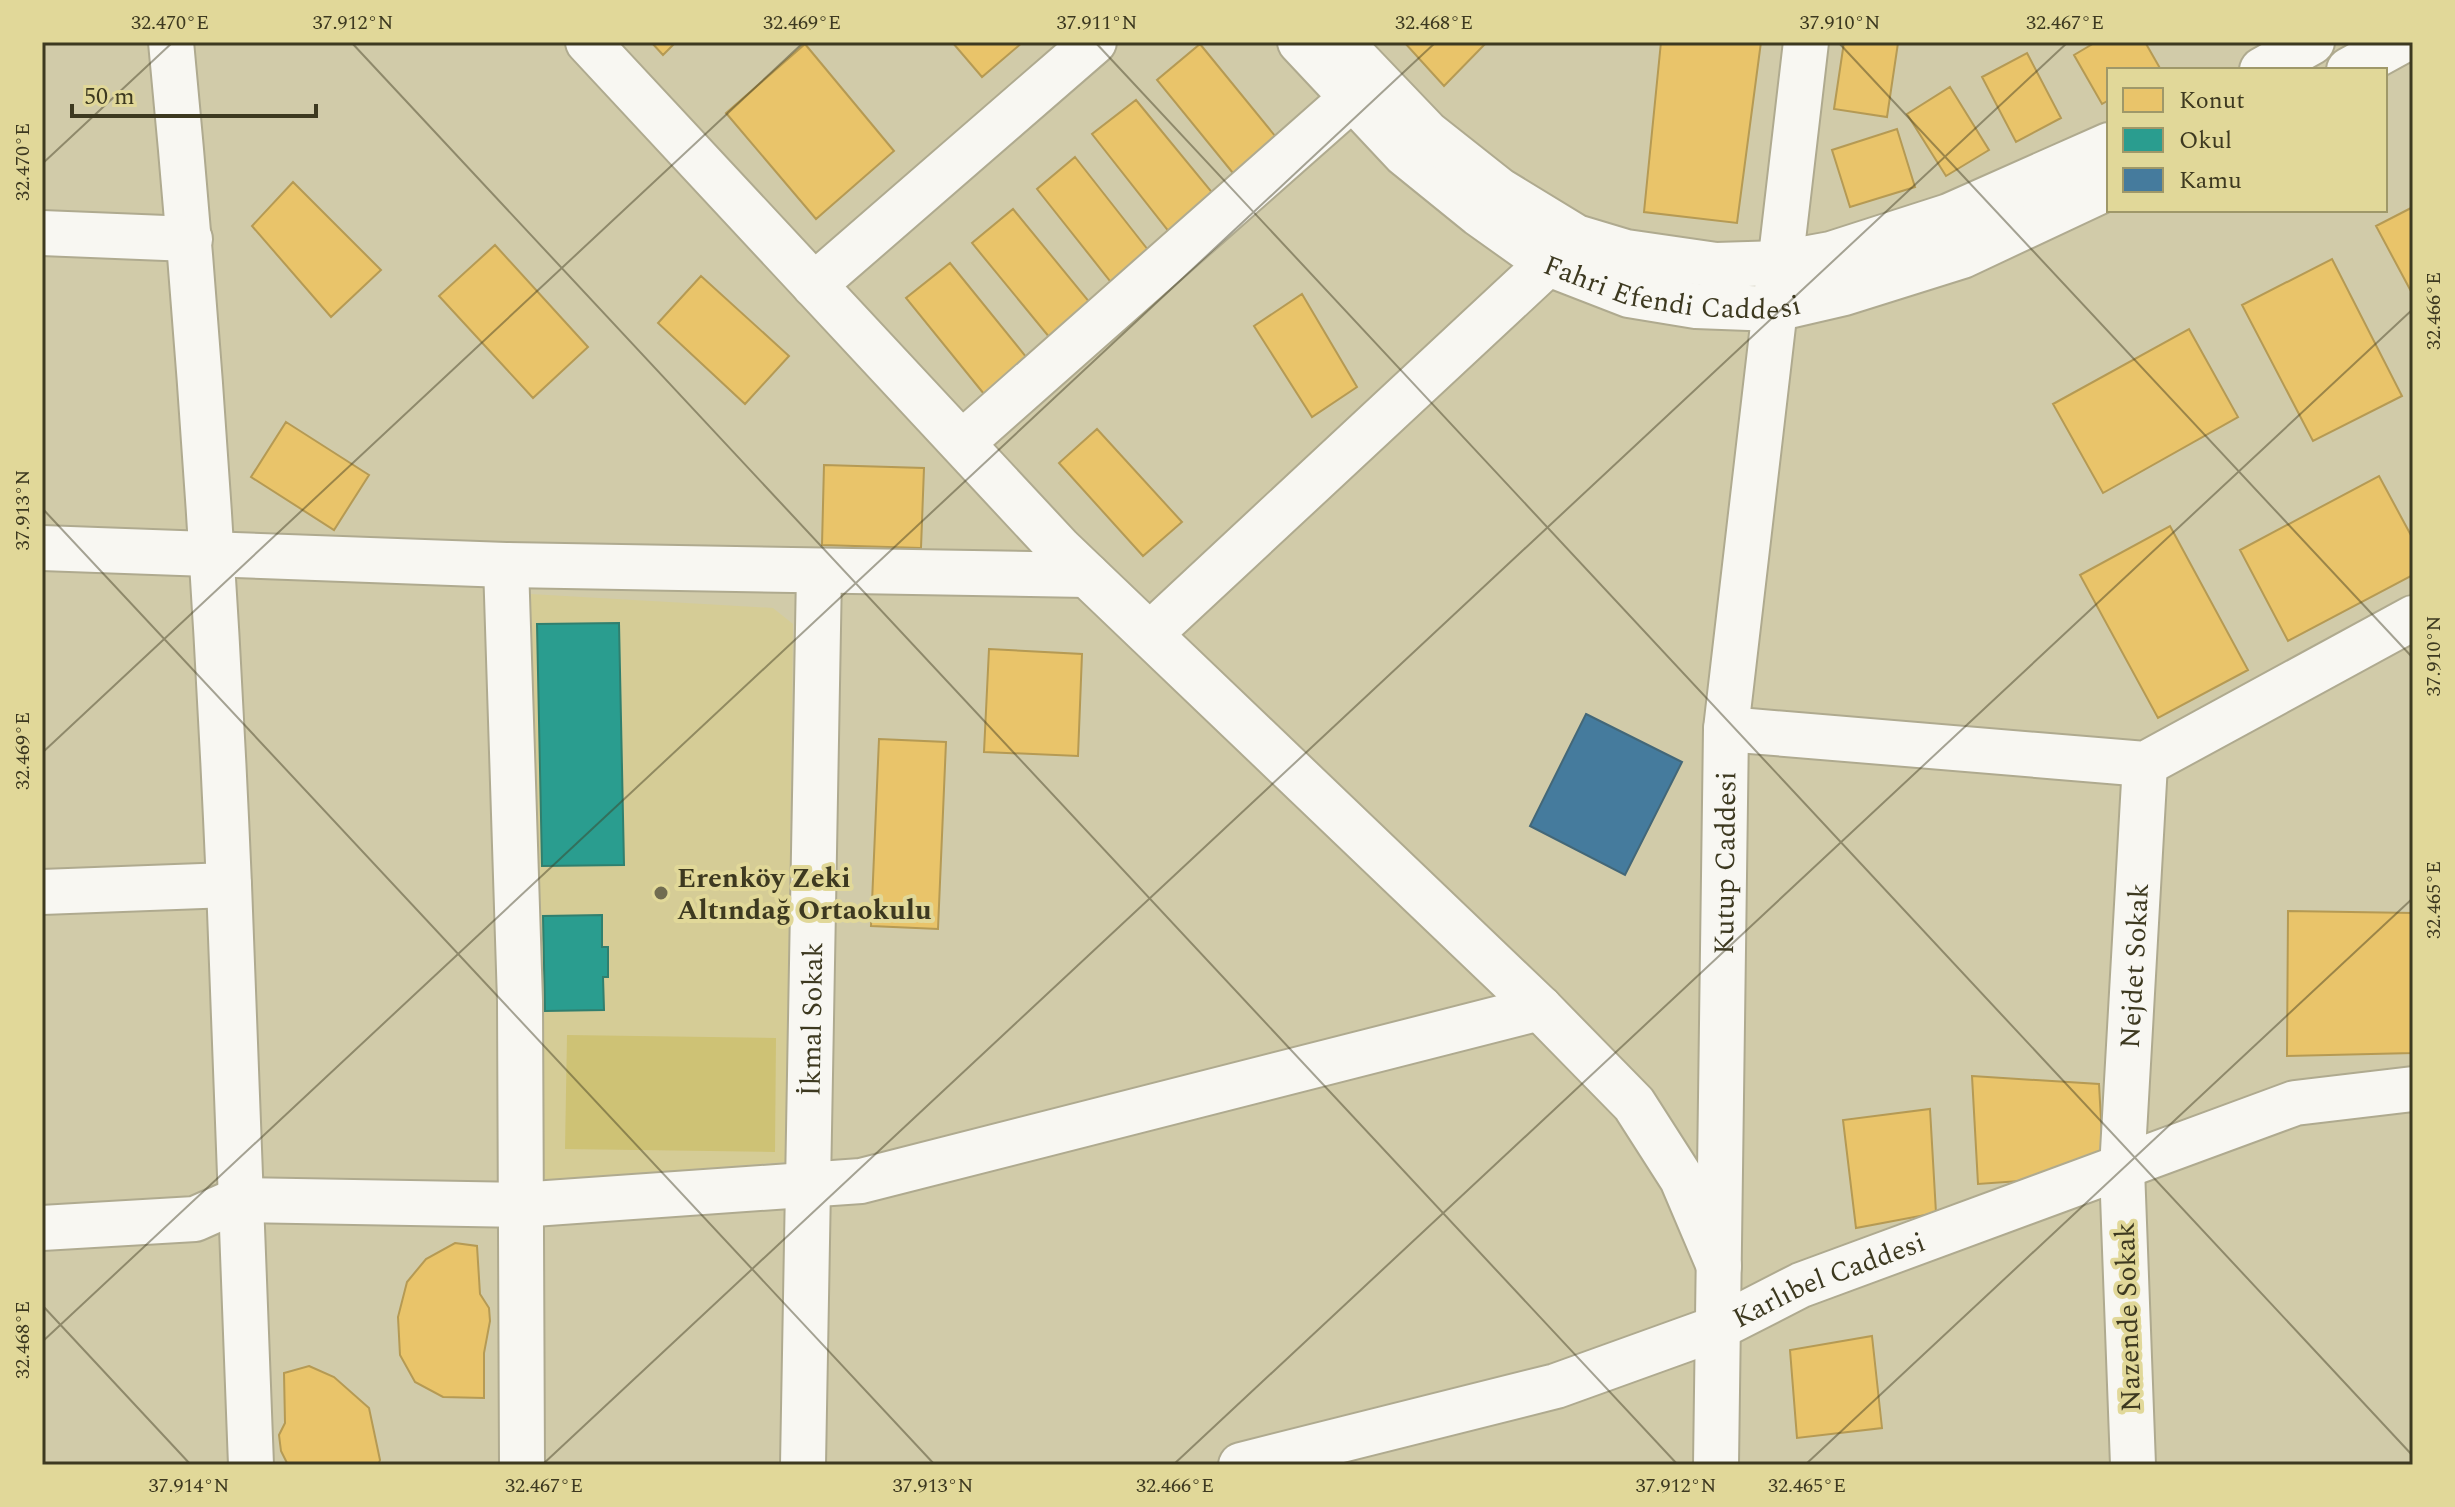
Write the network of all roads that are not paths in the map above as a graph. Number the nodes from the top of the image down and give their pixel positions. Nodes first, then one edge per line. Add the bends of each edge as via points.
1 (171, 42) edge
2 (588, 42) edge
3 (1094, 42) edge
4 (1300, 42) edge
5 (1340, 42) edge
6 (1806, 42) edge
7 (2312, 42) edge
8 (2400, 42) edge
9 (2266, 68) edge
10 (2353, 68) edge
11 (1351, 99) junction
12 (2107, 146) edge
13 (2107, 188) edge
14 (42, 233) edge
15 (190, 239) junction
16 (1562, 250) junction
17 (1782, 263) junction
18 (814, 285) junction
19 (1775, 309) junction
20 (962, 443) junction
21 (42, 548) edge
22 (209, 553) junction
23 (506, 565) junction
24 (819, 573) junction
25 (1087, 575) junction
26 (2413, 618) edge
27 (1150, 634) junction
28 (1726, 729) junction
29 (2145, 764) junction
30 (229, 885) junction
31 (42, 892) edge
32 (1540, 1008) junction
33 (2413, 1089) edge
34 (2122, 1169) junction
35 (808, 1182) junction
36 (238, 1200) junction
37 (519, 1205) junction
38 (42, 1228) edge
39 (1719, 1266) junction
40 (1717, 1328) junction
41 (251, 1465) edge
42 (522, 1465) edge
43 (803, 1465) edge
44 (1241, 1465) edge
45 (1716, 1465) edge
46 (2133, 1465) edge

1 - 15 street
2 - 18 street
3 - 18 street
4 - 11 street, Fahri Efendi Caddesi
5 - 16 street, Fahri Efendi Caddesi via 1427,133 1499,190
6 - 17 street, Kutup Caddesi
7 - 9 street
8 - 10 street
11 - 16 street, Fahri Efendi Caddesi via 1405,154 1479,214
11 - 20 street
12 - 17 street, Fahri Efendi Caddesi via 1949,216 1831,254
13 - 19 street, Fahri Efendi Caddesi via 1962,256
14 - 15 street
15 - 22 street
16 - 17 street, Fahri Efendi Caddesi via 1626,252 1716,265
16 - 19 street, Fahri Efendi Caddesi via 1629,295 1696,306
16 - 27 street
17 - 19 street, Kutup Caddesi
18 - 20 street
19 - 28 street, Kutup Caddesi
20 - 25 street
21 - 22 street
22 - 23 street
22 - 30 street
23 - 24 street
23 - 37 street via 520,1001
24 - 25 street
24 - 35 street, İkmal Sokak
25 - 27 street
26 - 29 street
27 - 32 street
28 - 29 street
28 - 39 street, Kutup Caddesi
29 - 34 street, Nejdet Sokak
30 - 31 street
30 - 36 street
32 - 35 street via 861,1181
32 - 39 street via 1634,1104 1682,1179
33 - 34 street, Karlıbel Caddesi via 2295,1103
34 - 40 street, Karlıbel Caddesi via 1801,1285
34 - 46 street, Nazende Sokak
35 - 37 street
35 - 43 street, İkmal Sokak
36 - 37 street
36 - 38 street via 195,1219
36 - 41 street
37 - 42 street
39 - 40 street, Kutup Caddesi
40 - 44 street, Karlıbel Caddesi via 1556,1386
40 - 45 street, Kutup Caddesi

